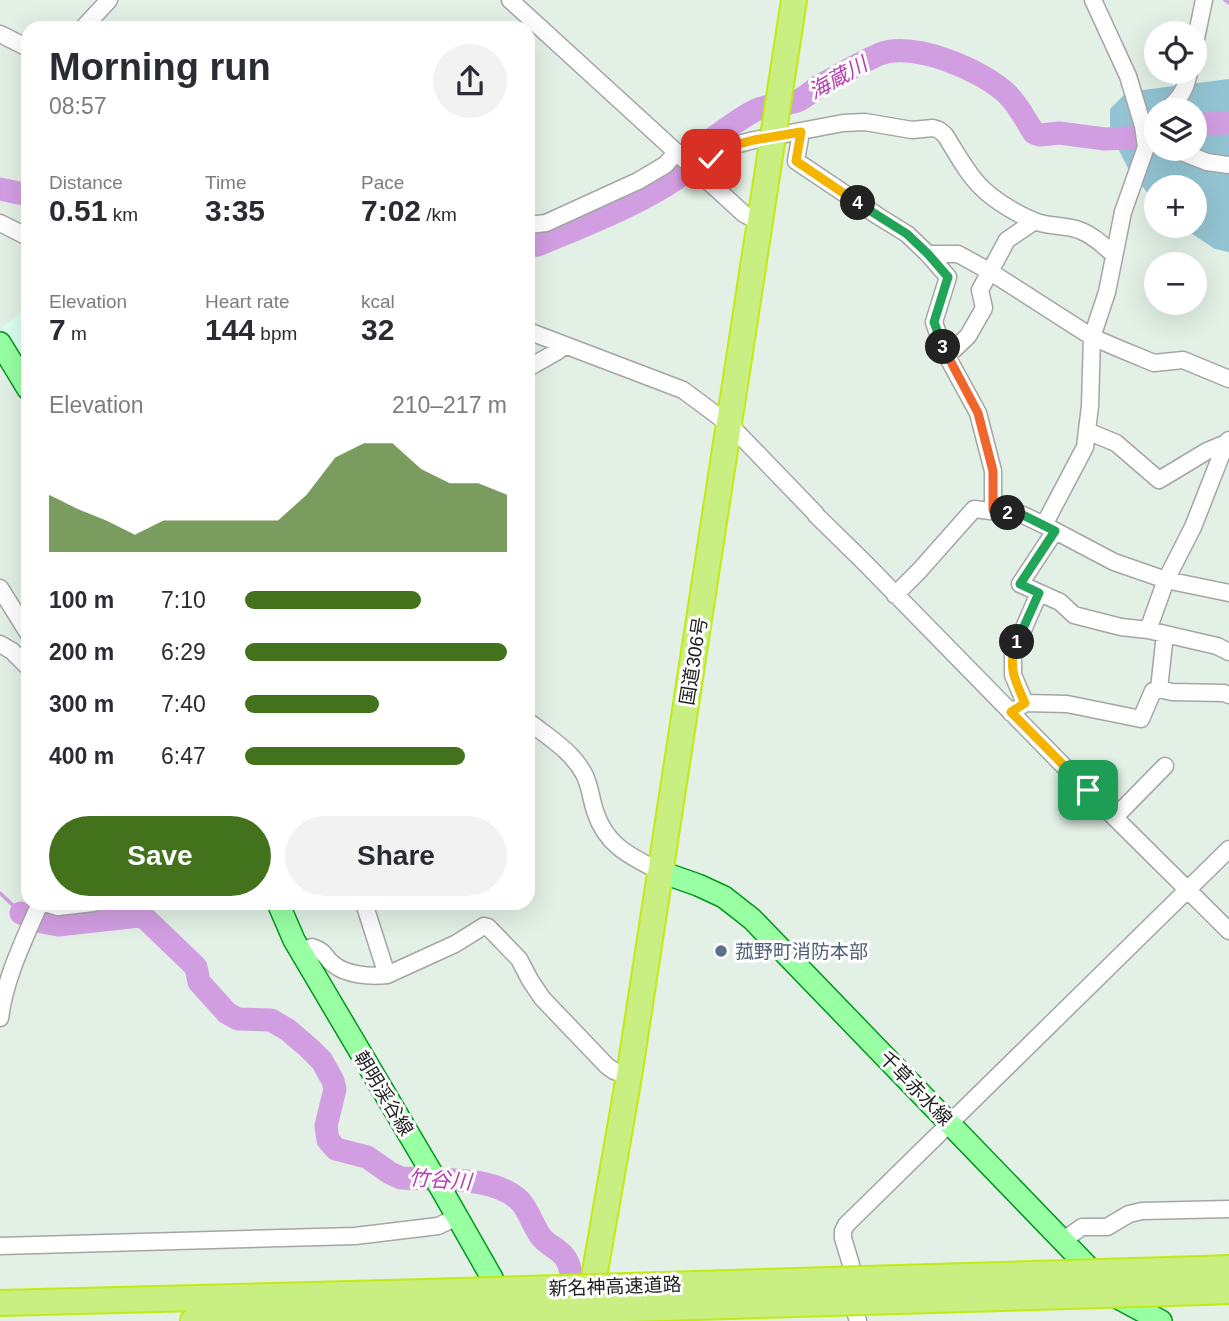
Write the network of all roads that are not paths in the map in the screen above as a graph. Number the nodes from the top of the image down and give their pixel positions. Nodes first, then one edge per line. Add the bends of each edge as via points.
1 (109, 0) edge
2 (510, 0) edge
3 (794, 0) edge
4 (1093, 0) edge
5 (1204, 0) edge
6 (90, 21) edge
7 (533, 21) edge
8 (1200, 21) edge
9 (535, 23) edge
10 (0, 34) edge
11 (21, 44) edge
12 (1144, 122) edge
13 (801, 132) junction
14 (1144, 146) edge
15 (679, 154) junction
16 (1204, 161) edge
17 (1229, 165) edge
18 (700, 173) junction
19 (1035, 221) junction
20 (760, 222) junction
21 (535, 224) edge
22 (1, 225) edge
23 (21, 234) edge
24 (928, 254) junction
25 (1114, 255) junction
26 (989, 271) junction
27 (535, 334) edge
28 (1092, 337) junction
29 (0, 342) edge
30 (565, 345) junction
31 (947, 356) junction
32 (535, 364) edge
33 (21, 376) edge
34 (1229, 379) edge
35 (730, 425) junction
36 (1087, 431) junction
37 (1227, 442) edge
38 (993, 510) junction
39 (1050, 528) junction
40 (1166, 580) junction
41 (0, 588) edge
42 (1039, 593) junction
43 (1229, 593) edge
44 (895, 594) junction
45 (21, 622) edge
46 (1148, 630) junction
47 (1165, 634) junction
48 (0, 644) edge
49 (1229, 652) edge
50 (21, 661) edge
51 (1159, 689) junction
52 (1228, 689) edge
53 (1025, 703) junction
54 (1011, 712) junction
55 (535, 726) edge
56 (1165, 766) dead end
57 (1115, 817) junction
58 (1229, 849) edge
59 (661, 872) junction
60 (1188, 890) junction
61 (38, 910) edge
62 (281, 910) edge
63 (366, 910) edge
64 (1229, 931) edge
65 (300, 951) junction
66 (387, 975) junction
67 (0, 1018) edge
68 (629, 1076) junction
69 (950, 1123) junction
70 (1229, 1209) edge
71 (457, 1217) junction
72 (1062, 1241) junction
73 (0, 1246) edge
74 (1229, 1268) edge
75 (1203, 1280) junction
76 (1229, 1291) edge
77 (0, 1303) edge
78 (426, 1303) junction
79 (193, 1321) edge
80 (506, 1321) edge
81 (587, 1321) edge
82 (858, 1321) edge
83 (1161, 1321) edge

1 - 6 street
2 - 7 street
3 - 20 highway, 国道306号, bridge
4 - 12 street
5 - 8 street
9 - 15 street
10 - 11 street
13 - 18 street via 723,148
13 - 19 street via 865,122 939,130 982,188
13 - 24 street via 796,161 907,234
14 - 25 street
15 - 18 street
15 - 21 street via 638,181
16 - 17 street
18 - 20 street via 744,214
19 - 25 street via 1081,230
19 - 26 street via 1007,240
20 - 35 highway, 国道306号
22 - 23 street
24 - 26 street via 958,254
24 - 31 street via 948,277 934,322
25 - 28 street
26 - 28 street
26 - 31 street via 979,290 984,308 968,336
27 - 30 street
28 - 34 street via 1154,363 1183,360
28 - 36 street
29 - 33 main road
30 - 32 street
30 - 35 street via 683,390
31 - 38 street via 978,413 993,471
35 - 44 street
35 - 59 highway, 国道306号
36 - 37 street via 1116,443 1159,480
36 - 39 street via 1085,447
37 - 40 street
38 - 39 street via 1023,515
38 - 44 street via 974,509
39 - 40 street via 1114,562
39 - 42 street via 1020,584
40 - 43 street
40 - 46 street
41 - 45 street
42 - 46 street via 1060,602 1074,615
42 - 53 street via 1013,653 1013,675
44 - 54 street
46 - 47 street
47 - 49 street
47 - 51 street
48 - 50 street
51 - 52 street
51 - 53 street via 1153,691 1141,719 1067,704
53 - 54 street
54 - 57 street
55 - 59 street via 569,753 585,775 607,838
56 - 57 street
57 - 60 street
58 - 60 street
59 - 68 highway, 国道306号
59 - 69 main road, 千草赤水線 via 724,897 752,919
60 - 64 street
60 - 69 street
61 - 67 street via 14,964
62 - 65 main road, 朝明渓谷線
63 - 66 street
65 - 66 street via 322,950 347,972
65 - 71 main road, 朝明渓谷線
66 - 68 street via 484,926 519,959 542,998 607,1066
68 - 81 highway, 国道306号
69 - 72 main road, 千草赤水線
69 - 82 street via 846,1225 843,1238 852,1268
70 - 72 street via 1142,1211 1107,1227 1082,1227
71 - 73 street via 438,1226 355,1236
71 - 80 main road, 朝明渓谷線 via 492,1278
72 - 83 main road, 千草赤水線 via 1118,1298
74 - 75 highway, 新名神高速道路
75 - 76 highway, 新名神高速道路
75 - 78 highway, 新名神高速道路, bridge
77 - 78 highway, 新名神高速道路
78 - 79 highway, 新名神高速道路

